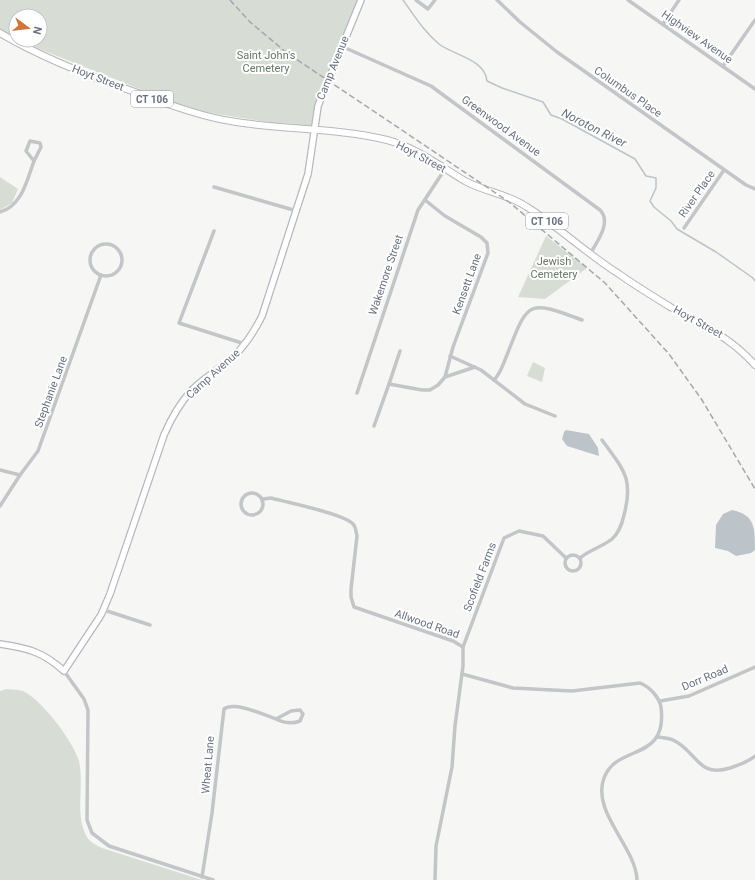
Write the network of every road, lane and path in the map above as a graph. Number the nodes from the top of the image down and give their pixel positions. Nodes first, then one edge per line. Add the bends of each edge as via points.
1 (361, 0) edge
2 (416, 0) edge
3 (435, 0) edge
4 (497, 0) edge
5 (628, 0) edge
6 (679, 0) edge
7 (755, 20) edge
8 (663, 24) junction
9 (0, 33) edge
10 (341, 46) junction
11 (722, 66) junction
12 (755, 89) edge
13 (315, 130) junction
14 (34, 161) junction
15 (445, 169) junction
16 (724, 170) junction
17 (214, 187) dead end
18 (755, 189) edge
19 (425, 200) junction
20 (297, 211) junction
21 (0, 212) edge
22 (684, 228) dead end
23 (214, 232) dead end
24 (590, 254) junction
25 (101, 275) junction
26 (582, 320) dead end
27 (245, 344) junction
28 (400, 350) dead end
29 (450, 356) junction
30 (755, 365) edge
31 (475, 367) junction
32 (444, 376) junction
33 (494, 380) junction
34 (389, 384) junction
35 (357, 393) dead end
36 (555, 416) dead end
37 (374, 426) dead end
38 (602, 440) dead end
39 (0, 470) edge
40 (20, 475) junction
41 (263, 499) junction
42 (0, 506) edge
43 (566, 558) junction
44 (580, 558) junction
45 (104, 610) junction
46 (150, 625) dead end
47 (0, 644) edge
48 (463, 647) junction
49 (755, 667) edge
50 (64, 671) junction
51 (462, 674) junction
52 (660, 700) junction
53 (276, 719) junction
54 (658, 737) junction
55 (755, 756) edge
56 (202, 877) junction
57 (213, 880) edge
58 (435, 880) edge
59 (637, 880) edge

1 - 10 street, Camp Avenue
2 - 3 street via 428,9
4 - 16 street, Columbus Place via 557,52
5 - 8 street, Highview Avenue
6 - 8 street
7 - 11 street
8 - 11 street, Highview Avenue
9 - 13 main road, Hoyt Street / CT 106 via 80,72 192,113 273,127
10 - 13 street, Camp Avenue via 318,106
10 - 24 street, Greenwood Avenue via 431,86 600,210 605,216 605,224
11 - 12 street, Highview Avenue
13 - 15 main road, Hoyt Street / CT 106 via 389,141 415,151
13 - 20 street, Camp Avenue via 308,174
14 - 14 street via 41,147 40,143 30,141 26,151
14 - 21 street via 18,200
15 - 19 street, Wakemore Street
15 - 24 main road, Hoyt Street / CT 106 via 481,188 526,205
16 - 18 street, Columbus Place
16 - 22 street, River Place
17 - 20 street
19 - 29 street, Kensett Lane via 445,216 481,237 489,248
19 - 35 street, Wakemore Street via 420,204 416,215
20 - 27 street, Camp Avenue via 262,316
23 - 27 street via 179,322
24 - 30 main road, Hoyt Street / CT 106 via 667,305 723,335
25 - 25 street via 93,266 91,257 96,248 107,243 117,248 122,257 121,264 113,274
25 - 40 street, Stephanie Lane via 38,451
26 - 33 street via 548,307 538,307 529,311 520,321 500,372
27 - 45 street, Camp Avenue via 232,358 191,391 171,419
28 - 34 street
29 - 31 street
29 - 32 street, Kensett Lane
31 - 32 street, Kensett Lane
31 - 33 street
32 - 34 street, Kensett Lane via 438,385 430,390
33 - 36 street via 525,404
34 - 37 street
38 - 44 street, Scofield Farms via 626,474 629,492 627,504 616,535
39 - 40 street
40 - 42 street, Stephanie Lane
41 - 41 street, Allwood Road via 253,493 246,495 241,504 242,510 251,516 258,515 263,510
41 - 48 street, Allwood Road via 271,498 350,522 356,529 357,536 351,589 354,607 453,641
43 - 44 street, Scofield Farms via 573,555
43 - 44 street, Scofield Farms via 565,567 572,572 580,568
43 - 48 street, Scofield Farms via 543,536 519,531 504,538
45 - 46 street
45 - 50 street, Camp Avenue
47 - 50 street via 43,654
48 - 51 street, Allwood Road
49 - 52 street, Dorr Road via 689,696
50 - 56 street via 84,699 88,710 87,820 92,833 109,846
51 - 52 street via 513,688 572,691 640,683 649,688
51 - 58 street, Allwood Road via 452,767 436,846
52 - 54 street via 662,721
53 - 53 street, Wheat Lane via 294,710 300,710 303,714 300,721 295,723
53 - 56 street, Wheat Lane via 236,706 228,706 224,710
54 - 55 street via 680,744 712,770 718,771 738,765
54 - 59 street via 607,770 601,787 606,809 635,868
56 - 57 street

